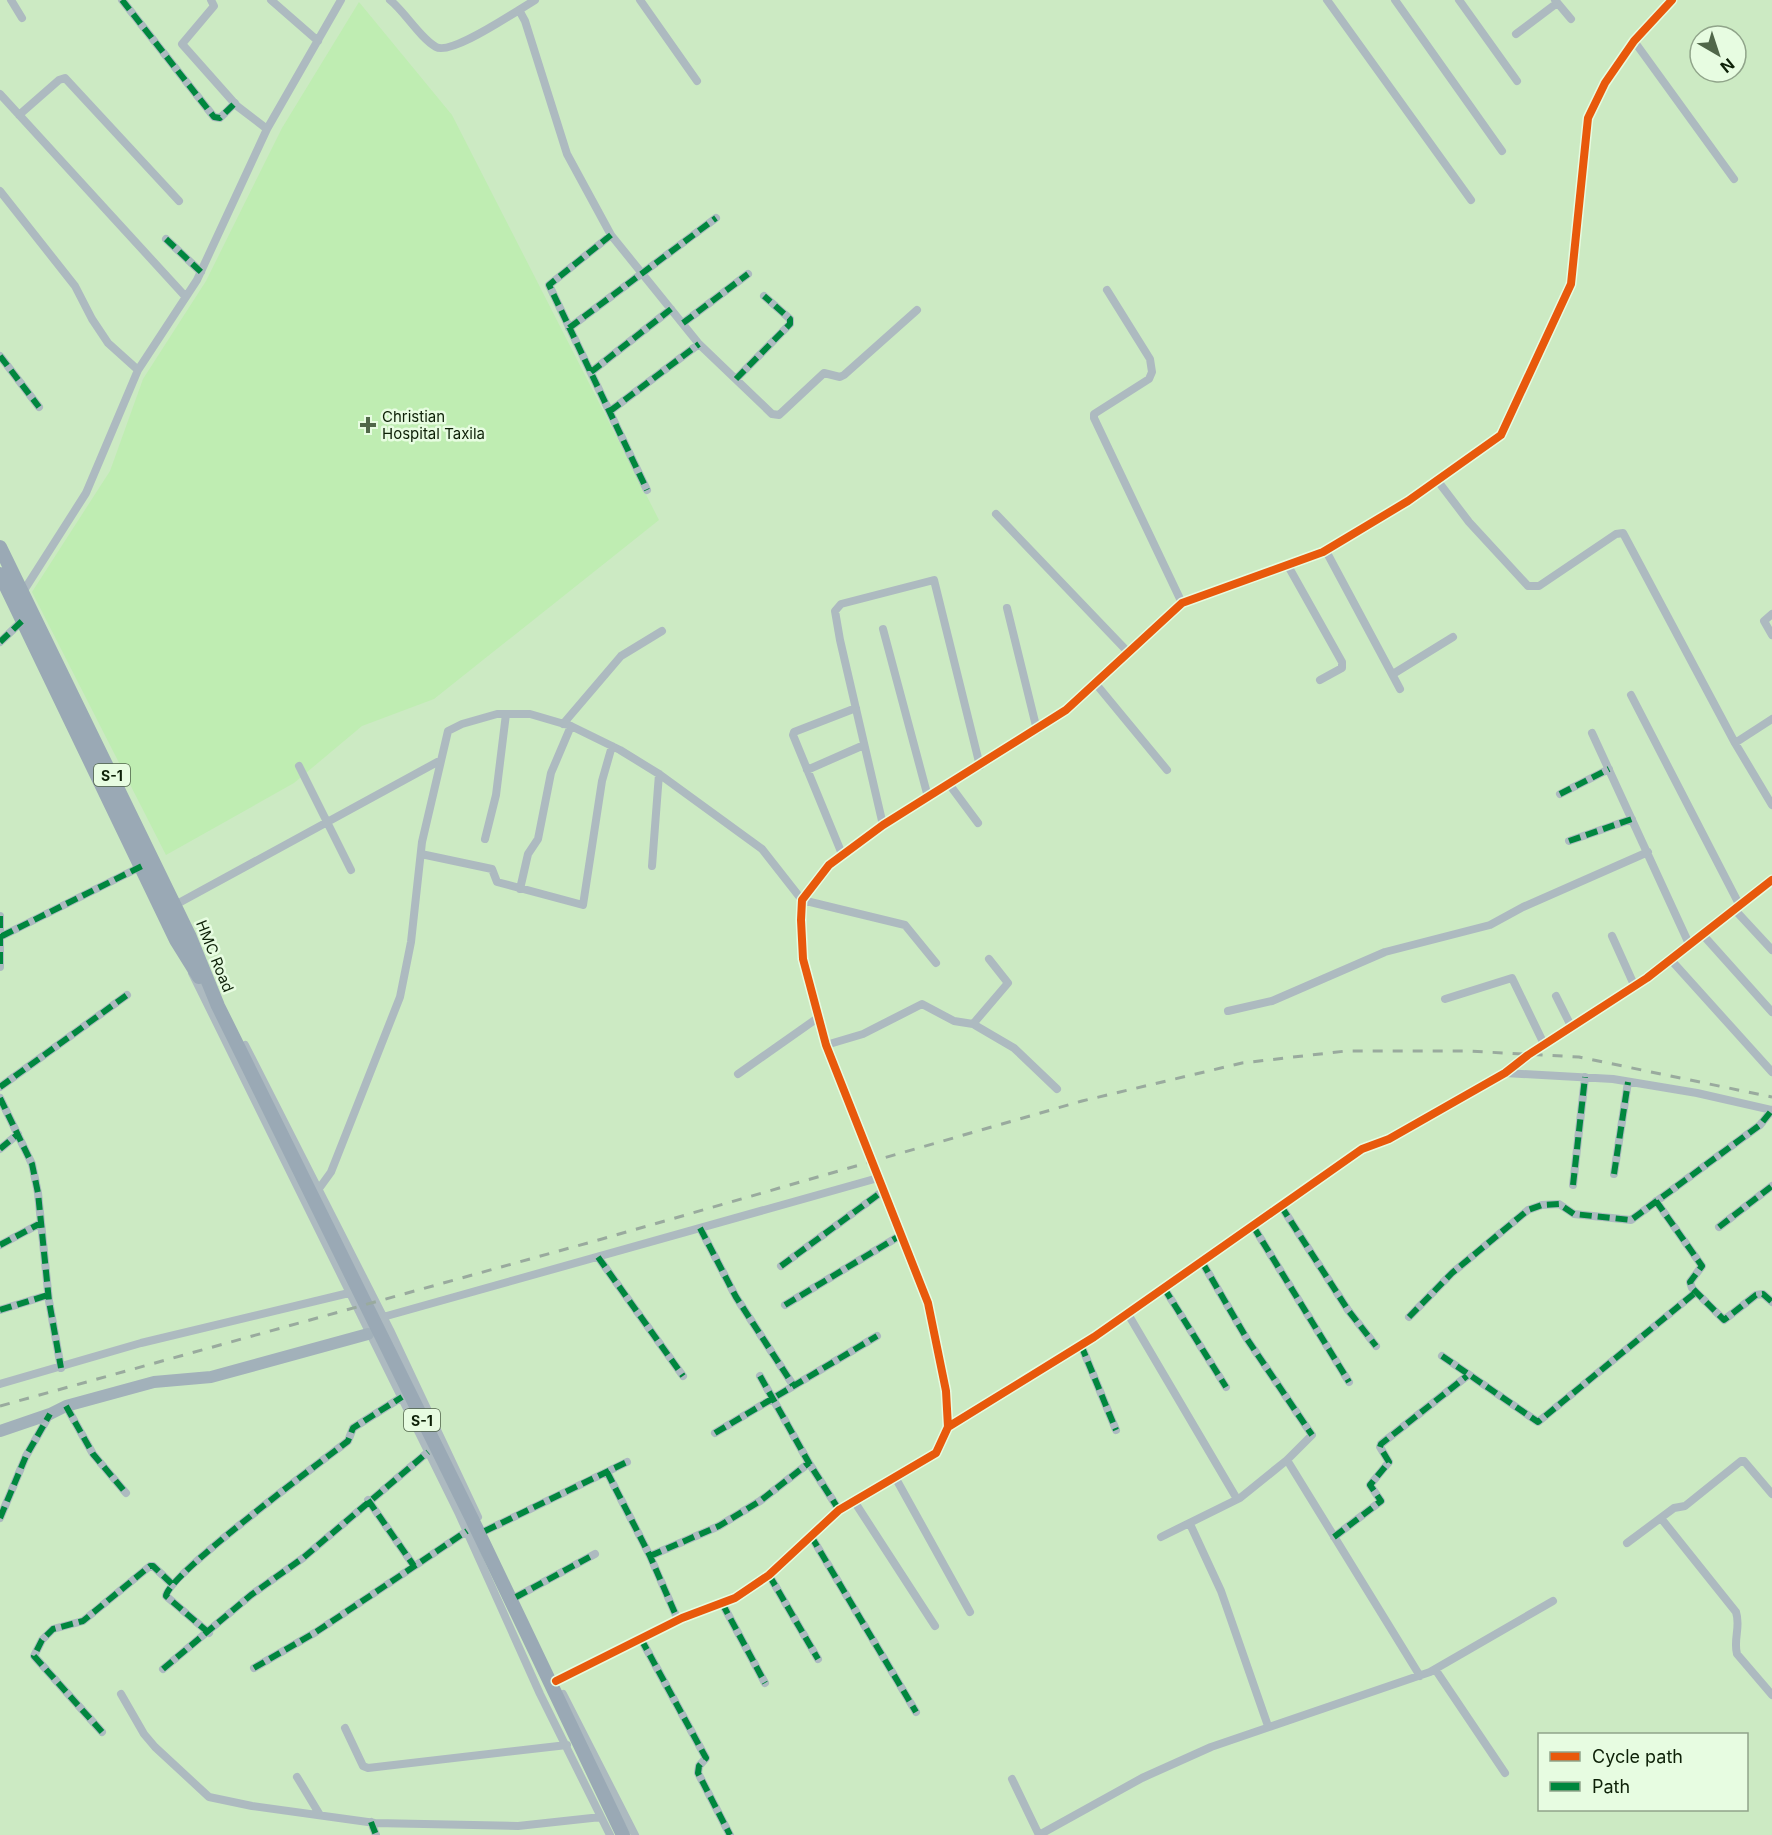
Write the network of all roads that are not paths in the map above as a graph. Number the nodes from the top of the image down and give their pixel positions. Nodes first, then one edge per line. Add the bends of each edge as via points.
1 (11, 0) edge
2 (123, 0) edge
3 (211, 0) edge
4 (271, 0) edge
5 (341, 0) edge
6 (390, 0) edge
7 (535, 0) edge
8 (640, 0) edge
9 (1328, 0) edge
10 (1395, 0) edge
11 (1459, 0) edge
12 (1672, 0) edge
13 (1556, 2) edge
14 (519, 10) junction
15 (22, 18) dead end
16 (1571, 19) dead end
17 (1516, 34) dead end
18 (318, 41) junction
19 (1634, 41) junction
20 (697, 81) dead end
21 (1517, 81) dead end
22 (0, 94) edge
23 (235, 103) junction
24 (19, 115) junction
25 (267, 129) junction
26 (1502, 151) dead end
27 (1734, 178) dead end
28 (0, 191) edge
29 (1471, 200) dead end
30 (179, 201) dead end
31 (716, 218) dead end
32 (611, 235) junction
33 (166, 239) dead end
34 (201, 272) junction
35 (641, 274) junction
36 (748, 274) dead end
37 (1107, 290) dead end
38 (184, 296) junction
39 (764, 296) dead end
40 (670, 309) junction
41 (917, 310) dead end
42 (682, 323) junction
43 (569, 328) junction
44 (699, 344) junction
45 (0, 356) edge
46 (138, 370) junction
47 (591, 372) junction
48 (736, 380) junction
49 (39, 407) dead end
50 (610, 411) junction
51 (1437, 480) junction
52 (647, 490) dead end
53 (996, 514) dead end
54 (0, 547) edge
55 (1326, 551) junction
56 (1287, 564) junction
57 (0, 574) edge
58 (19, 599) junction
59 (1182, 603) junction
60 (1007, 608) dead end
61 (1772, 614) edge
62 (22, 621) junction
63 (883, 629) dead end
64 (662, 631) dead end
65 (1772, 635) edge
66 (1453, 637) dead end
67 (0, 642) edge
68 (1127, 651) junction
69 (1393, 674) junction
70 (1320, 680) dead end
71 (1096, 684) junction
72 (1400, 689) dead end
73 (1631, 695) dead end
74 (856, 708) junction
75 (506, 714) junction
76 (1772, 719) edge
77 (567, 725) junction
78 (1037, 730) junction
79 (1592, 734) dead end
80 (1735, 743) junction
81 (864, 745) junction
82 (612, 746) junction
83 (441, 760) junction
84 (299, 766) dead end
85 (980, 766) junction
86 (1609, 769) junction
87 (807, 770) junction
88 (1167, 770) dead end
89 (659, 774) junction
90 (949, 784) junction
91 (1560, 794) dead end
92 (928, 797) junction
93 (1772, 805) edge
94 (1632, 819) junction
95 (327, 822) junction
96 (978, 823) dead end
97 (883, 825) junction
98 (485, 838) dead end
99 (1569, 842) dead end
100 (1648, 852) junction
101 (420, 854) junction
102 (842, 854) junction
103 (142, 866) junction
104 (652, 866) dead end
105 (351, 870) dead end
106 (1772, 880) edge
107 (520, 889) junction
108 (802, 900) junction
109 (175, 905) junction
110 (1737, 908) junction
111 (0, 916) edge
112 (1703, 935) junction
113 (2, 936) junction
114 (1611, 936) dead end
115 (183, 937) junction
116 (1690, 946) junction
117 (1772, 950) edge
118 (990, 959) dead end
119 (1671, 960) junction
120 (936, 963) dead end
121 (0, 964) edge
122 (1635, 987) junction
123 (126, 995) dead end
124 (1556, 996) dead end
125 (1445, 999) dead end
126 (1228, 1011) dead end
127 (1772, 1012) edge
128 (819, 1017) junction
129 (973, 1024) junction
130 (1572, 1028) junction
131 (1544, 1044) junction
132 (826, 1045) junction
133 (1506, 1072) junction
134 (1772, 1072) edge
135 (738, 1074) dead end
136 (1585, 1077) junction
137 (1628, 1082) junction
138 (0, 1088) edge
139 (1057, 1089) dead end
140 (0, 1098) edge
141 (1772, 1110) edge
142 (18, 1134) junction
143 (0, 1149) edge
144 (1614, 1174) dead end
145 (878, 1178) junction
146 (1573, 1185) dead end
147 (1772, 1186) edge
148 (318, 1190) junction
149 (883, 1191) junction
150 (1656, 1201) junction
151 (1281, 1206) junction
152 (41, 1224) junction
153 (1253, 1226) junction
154 (1719, 1227) dead end
155 (700, 1228) junction
156 (901, 1235) junction
157 (0, 1245) edge
158 (598, 1257) junction
159 (1202, 1262) junction
160 (781, 1266) dead end
161 (1164, 1288) junction
162 (1696, 1292) junction
163 (349, 1293) junction
164 (48, 1295) junction
165 (1772, 1302) edge
166 (785, 1305) dead end
167 (0, 1310) edge
168 (1128, 1314) junction
169 (383, 1317) junction
170 (1408, 1317) dead end
171 (390, 1330) junction
172 (368, 1334) junction
173 (877, 1336) dead end
174 (1081, 1345) junction
175 (1376, 1346) dead end
176 (1442, 1356) dead end
177 (61, 1368) junction
178 (683, 1376) dead end
179 (760, 1376) dead end
180 (1467, 1376) junction
181 (1349, 1382) dead end
182 (0, 1384) edge
183 (793, 1385) junction
184 (1226, 1387) dead end
185 (402, 1397) junction
186 (774, 1398) junction
187 (66, 1406) junction
188 (51, 1414) junction
189 (948, 1427) junction
190 (1116, 1430) dead end
191 (0, 1431) edge
192 (715, 1433) dead end
193 (428, 1452) junction
194 (1287, 1460) junction
195 (627, 1462) dead end
196 (809, 1463) junction
197 (607, 1472) junction
198 (895, 1477) junction
199 (126, 1493) dead end
200 (1772, 1494) edge
201 (1237, 1499) junction
202 (368, 1500) junction
203 (854, 1501) junction
204 (839, 1510) junction
205 (0, 1518) edge
206 (1664, 1522) dead end
207 (1190, 1524) junction
208 (466, 1531) junction
209 (485, 1532) junction
210 (811, 1536) junction
211 (1161, 1537) dead end
212 (1334, 1537) junction
213 (1627, 1544) dead end
214 (595, 1554) dead end
215 (650, 1556) junction
216 (414, 1566) junction
217 (769, 1575) junction
218 (172, 1584) junction
219 (516, 1597) junction
220 (1553, 1601) dead end
221 (722, 1603) junction
222 (970, 1612) dead end
223 (678, 1620) junction
224 (935, 1626) dead end
225 (209, 1633) junction
226 (641, 1639) junction
227 (818, 1659) dead end
228 (254, 1668) dead end
229 (163, 1669) dead end
230 (1435, 1669) junction
231 (1420, 1676) junction
232 (556, 1681) junction
233 (765, 1683) dead end
234 (121, 1694) dead end
235 (1772, 1695) edge
236 (916, 1712) dead end
237 (1268, 1726) junction
238 (345, 1728) dead end
239 (102, 1732) dead end
240 (567, 1745) junction
241 (1505, 1773) dead end
242 (297, 1777) dead end
243 (1012, 1779) dead end
244 (320, 1815) junction
245 (601, 1817) junction
246 (371, 1822) junction
247 (376, 1835) edge
248 (610, 1835) edge
249 (623, 1835) edge
250 (635, 1835) edge
251 (729, 1835) edge
252 (1039, 1835) edge

1 - 15 street
2 - 23 street via 214,117 220,118
3 - 23 street via 214,6 182,44
4 - 18 street
5 - 18 street
6 - 14 street via 438,48 458,44
7 - 14 street
8 - 20 street
9 - 29 street
10 - 26 street
11 - 21 street
12 - 19 street
13 - 16 street
13 - 17 street
14 - 32 street via 567,154
18 - 25 street
19 - 27 street
19 - 51 street via 1605,82 1588,118 1571,284 1501,435
22 - 24 street
23 - 25 street
24 - 30 street via 65,78
24 - 38 street
25 - 34 street
28 - 46 street via 75,286 108,343
31 - 35 street
32 - 35 street
32 - 43 street via 549,285
33 - 34 street
34 - 38 street
35 - 40 street
35 - 43 street
36 - 42 street
37 - 59 street via 1150,359 1152,372 1149,379 1094,414 1094,418
38 - 46 street
39 - 48 street via 790,319 790,324
40 - 42 street
40 - 47 street
41 - 48 street via 844,375 824,373 778,415 772,414
42 - 44 street
43 - 47 street
44 - 48 street
44 - 50 street
45 - 49 street
46 - 58 street via 86,494
47 - 50 street
50 - 52 street
51 - 55 street
51 - 80 street via 1469,522 1528,586 1539,586 1623,533
53 - 68 street
54 - 58 main road, HMC Road / S-1
55 - 56 street
55 - 69 street
56 - 59 street
56 - 70 street via 1342,662 1342,669
57 - 58 main road, HMC Road / S-1
58 - 62 main road, HMC Road / S-1
58 - 109 main road, HMC Road / S-1
59 - 68 street
60 - 78 street
61 - 65 street via 1764,621
62 - 67 street
62 - 103 main road, HMC Road / S-1
63 - 92 street
64 - 77 street via 621,656
66 - 69 street
68 - 71 street
69 - 72 street
71 - 78 street
71 - 88 street
73 - 110 street
74 - 81 street
74 - 85 street via 835,611 841,604 934,580
74 - 87 street via 794,732
75 - 77 street via 530,714
75 - 83 street via 448,731
75 - 98 street
76 - 80 street
77 - 82 street
77 - 107 street via 551,773 538,839 528,854
78 - 85 street
79 - 86 street
80 - 93 street
81 - 87 street
81 - 97 street
82 - 89 street
82 - 107 street via 602,781 583,904
83 - 95 street
83 - 101 street
84 - 95 street
85 - 90 street
86 - 91 street
86 - 94 street
87 - 102 street
89 - 104 street
89 - 108 street via 762,849
90 - 92 street
90 - 96 street
92 - 97 street
94 - 99 street
94 - 100 street
95 - 105 street
95 - 109 street
97 - 102 street
100 - 116 street
100 - 126 street via 1490,925 1384,952 1272,1001
101 - 107 street via 492,868 497,882
101 - 148 street via 411,942 400,997 331,1172
102 - 108 street
103 - 113 street
103 - 115 main road, HMC Road / S-1
106 - 110 street
108 - 120 street via 905,925
108 - 128 street via 803,959
109 - 115 main road, HMC Road / S-1
110 - 112 street
110 - 117 street
111 - 113 street
112 - 116 street
112 - 127 street
113 - 121 street
114 - 122 street
115 - 148 street
115 - 163 street via 209,1013
115 - 249 main road, HMC Road / S-1 via 472,1519
116 - 119 street
118 - 129 street via 1008,983
119 - 122 street
119 - 134 street
122 - 130 street
123 - 138 street
124 - 130 street
125 - 131 street via 1512,978
128 - 132 street
128 - 135 street
129 - 132 street via 954,1021 922,1004 871,1031
129 - 139 street via 1014,1048
130 - 131 street
131 - 133 street
132 - 145 street
133 - 136 street
133 - 151 street via 1389,1139 1362,1149
136 - 137 street
136 - 146 street
137 - 141 street
137 - 144 street
140 - 142 street
141 - 150 street via 1760,1125
142 - 143 street
142 - 152 street via 32,1164
145 - 149 street
145 - 155 street
147 - 154 street
148 - 169 street
149 - 156 street
149 - 160 street
150 - 162 street via 1702,1266 1690,1282
150 - 170 street via 1631,1220 1574,1214 1559,1204 1528,1210 1452,1273
151 - 153 street
151 - 175 street
152 - 157 street
152 - 164 street
153 - 159 street
153 - 181 street
155 - 158 street
155 - 183 street via 736,1297
156 - 166 street
156 - 189 street via 928,1303 946,1390
158 - 169 street
158 - 178 street
159 - 161 street
159 - 194 street via 1247,1339 1312,1435
161 - 168 street
161 - 184 street
162 - 165 street via 1724,1320 1756,1295 1763,1294
162 - 180 street via 1538,1422
163 - 172 street
163 - 177 street via 141,1343
164 - 167 street
164 - 177 street
168 - 174 street
168 - 201 street
169 - 171 street
171 - 172 street
171 - 209 street
172 - 185 street
172 - 187 street via 211,1377 154,1382
173 - 183 street
174 - 189 street
174 - 190 street
176 - 180 street
177 - 182 street
179 - 186 street
180 - 212 street via 1381,1444 1389,1462 1370,1485 1381,1501
183 - 186 street
185 - 193 street
185 - 218 street via 353,1428 348,1441 225,1537
186 - 192 street
186 - 196 street
187 - 188 street
187 - 199 street via 93,1454
188 - 191 street
188 - 205 street via 26,1456
189 - 198 street via 936,1453
193 - 202 street
193 - 208 street
194 - 201 street
194 - 212 street
195 - 197 street
196 - 204 street
196 - 215 street via 760,1501 719,1526
197 - 209 street
197 - 215 street
198 - 203 street
198 - 222 street
200 - 213 street via 1740,1461 1684,1506 1674,1508
201 - 207 street
202 - 216 street
202 - 225 street
203 - 204 street
203 - 224 street
204 - 210 street
206 - 235 street via 1736,1612 1740,1623 1734,1645 1737,1654
207 - 211 street
207 - 237 street via 1221,1591
208 - 216 street
208 - 240 street
209 - 219 street
210 - 217 street
210 - 236 street
212 - 231 street
214 - 219 street
215 - 223 street
216 - 228 street
217 - 221 street
217 - 227 street
218 - 225 street via 166,1596
218 - 239 street via 150,1566 83,1621 53,1629 35,1652 34,1656
219 - 232 street
220 - 230 street
221 - 223 street
221 - 233 street
223 - 226 street
225 - 229 street
226 - 232 street
226 - 251 street via 706,1758 698,1773
230 - 231 street
230 - 241 street
231 - 237 street
232 - 250 street
234 - 244 street via 155,1747 209,1797
237 - 252 street via 1142,1778
238 - 240 street via 363,1766 368,1768
240 - 245 street
242 - 244 street
243 - 252 street
244 - 246 street
245 - 246 street via 518,1826
245 - 248 street
246 - 247 street

